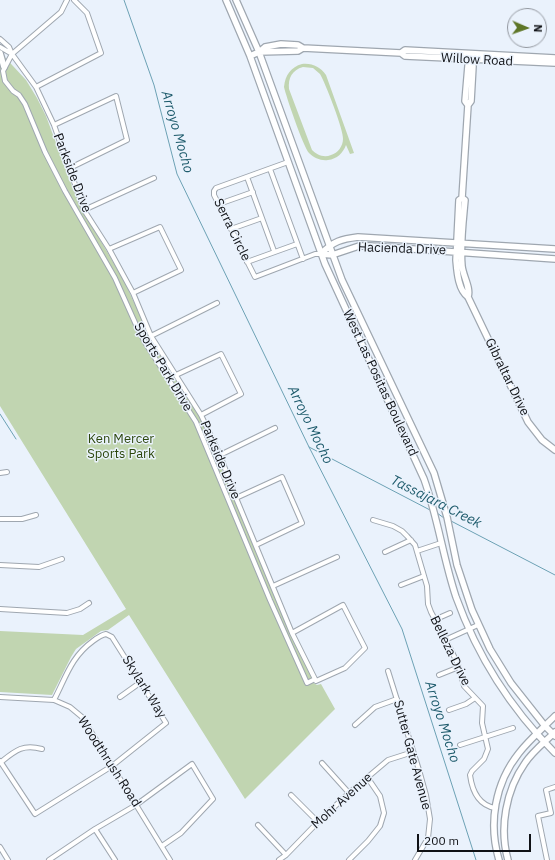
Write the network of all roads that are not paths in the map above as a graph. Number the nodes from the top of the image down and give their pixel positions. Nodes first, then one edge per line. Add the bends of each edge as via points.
1 (67, 0) edge
2 (74, 0) edge
3 (226, 0) edge
4 (236, 0) edge
5 (0, 39) edge
6 (0, 47) edge
7 (259, 52) junction
8 (0, 53) edge
9 (12, 54) junction
10 (250, 56) junction
11 (471, 56) junction
12 (555, 58) edge
13 (555, 63) edge
14 (4, 67) junction
15 (36, 87) junction
16 (54, 125) junction
17 (288, 162) junction
18 (70, 168) junction
19 (270, 169) junction
20 (247, 177) junction
21 (154, 178) dead end
22 (253, 192) junction
23 (219, 204) junction
24 (84, 210) junction
25 (262, 218) junction
26 (231, 229) junction
27 (459, 243) junction
28 (297, 244) junction
29 (329, 245) junction
30 (555, 249) edge
31 (109, 250) junction
32 (274, 252) junction
33 (459, 252) junction
34 (321, 254) junction
35 (332, 255) junction
36 (303, 259) junction
37 (555, 259) edge
38 (247, 262) junction
39 (133, 293) junction
40 (217, 303) dead end
41 (151, 336) junction
42 (176, 374) junction
43 (201, 415) junction
44 (275, 428) dead end
45 (555, 450) edge
46 (220, 455) junction
47 (8, 472) dead end
48 (0, 473) edge
49 (236, 498) junction
50 (36, 515) dead end
51 (0, 520) edge
52 (374, 520) dead end
53 (411, 540) junction
54 (441, 543) junction
55 (256, 545) junction
56 (417, 551) junction
57 (385, 552) dead end
58 (337, 558) dead end
59 (62, 559) dead end
60 (0, 565) edge
61 (424, 576) junction
62 (401, 585) dead end
63 (273, 586) junction
64 (89, 603) dead end
65 (0, 609) edge
66 (450, 613) dead end
67 (434, 620) junction
68 (478, 625) junction
69 (470, 629) junction
70 (292, 633) junction
71 (445, 640) junction
72 (459, 667) junction
73 (388, 671) dead end
74 (439, 674) dead end
75 (315, 680) junction
76 (141, 682) junction
77 (120, 696) dead end
78 (0, 697) edge
79 (475, 698) junction
80 (397, 699) junction
81 (54, 700) junction
82 (449, 710) dead end
83 (555, 716) edge
84 (355, 725) dead end
85 (545, 726) junction
86 (513, 728) dead end
87 (537, 734) junction
88 (554, 734) edge
89 (485, 737) junction
90 (545, 742) junction
91 (460, 746) dead end
92 (42, 749) dead end
93 (413, 752) junction
94 (555, 753) edge
95 (1, 762) edge
96 (322, 763) dead end
97 (112, 766) junction
98 (367, 777) junction
99 (555, 787) edge
100 (349, 793) junction
101 (291, 795) dead end
102 (136, 805) junction
103 (495, 808) junction
104 (318, 822) junction
105 (258, 825) dead end
106 (95, 829) junction
107 (162, 846) junction
108 (0, 847) edge
109 (58, 855) junction
110 (286, 855) junction
111 (8, 860) edge
112 (49, 860) edge
113 (61, 860) edge
114 (114, 860) edge
115 (170, 860) edge
116 (279, 860) edge
117 (349, 860) edge
118 (415, 860) edge
119 (499, 860) edge
120 (508, 860) edge
121 (547, 860) edge

1 - 9 street via 61,12
2 - 15 street via 87,13 101,53
3 - 10 main road, West Las Positas Boulevard
4 - 7 main road, West Las Positas Boulevard
5 - 9 street, Parkside Drive via 9,47
6 - 9 street, Parkside Drive
7 - 10 main road, Willow Road
7 - 11 main road, Willow Road via 265,46 281,44 298,45 303,48 401,53 405,56
7 - 29 main road, West Las Positas Boulevard
8 - 14 main road
9 - 14 street
9 - 15 street, Parkside Drive
10 - 17 main road, West Las Positas Boulevard
11 - 12 main road, Willow Road
11 - 13 main road, Willow Road
11 - 27 main road, Gibraltar Drive via 465,101 468,105 462,198 465,200
14 - 75 street, Sports Park Drive via 7,84 25,104 62,186 115,278 146,344 196,422 307,683
15 - 16 street, Parkside Drive
16 - 18 street, Parkside Drive
16 - 18 street via 116,96 127,140
17 - 19 street, Serra Circle
17 - 34 main road, West Las Positas Boulevard
18 - 24 street, Parkside Drive
19 - 20 street, Serra Circle
19 - 28 street
20 - 22 street
20 - 23 street, Serra Circle via 216,188 214,194
21 - 24 street
22 - 23 street
22 - 25 street
23 - 26 street, Serra Circle
24 - 31 street, Parkside Drive
25 - 26 street
25 - 32 street
26 - 38 street, Serra Circle
27 - 29 main road, Hacienda Drive via 358,237
27 - 30 main road, Hacienda Drive
27 - 33 main road, Gibraltar Drive
28 - 32 street
28 - 36 street
29 - 34 main road, Hacienda Drive
29 - 35 main road, West Las Positas Boulevard
31 - 39 street, Parkside Drive
31 - 39 street via 160,227 181,270
32 - 38 street
33 - 35 main road, Hacienda Drive via 358,246
33 - 37 main road, Hacienda Drive
33 - 45 main road, Gibraltar Drive via 470,292 468,296 528,422 542,440
34 - 35 main road, Hacienda Drive
34 - 36 street, Serra Circle
34 - 54 main road, West Las Positas Boulevard via 417,462 433,508
35 - 68 main road, West Las Positas Boulevard via 438,484 457,565
36 - 38 street, Serra Circle via 255,277
39 - 41 street, Parkside Drive
40 - 41 street
41 - 42 street, Parkside Drive
42 - 43 street, Parkside Drive
42 - 43 street via 221,354 241,394
43 - 46 street, Parkside Drive
44 - 46 street
46 - 49 street, Parkside Drive
47 - 48 street
49 - 55 street, Parkside Drive
49 - 55 street via 282,477 302,523
50 - 51 street via 22,519
52 - 53 street, Belleza Drive via 393,526
53 - 56 street, Belleza Drive
53 - 57 street
54 - 56 street
54 - 69 main road, West Las Positas Boulevard via 456,596
55 - 63 street, Parkside Drive
56 - 61 street, Belleza Drive
58 - 63 street
59 - 60 street via 39,567
61 - 62 street
61 - 67 street, Belleza Drive via 428,604
63 - 70 street, Parkside Drive
64 - 65 street via 67,613
66 - 67 street
67 - 71 street, Belleza Drive
68 - 69 street
68 - 85 main road, West Las Positas Boulevard via 511,683
69 - 71 street
69 - 87 main road, West Las Positas Boulevard via 496,679
70 - 75 street, Parkside Drive
70 - 75 street via 343,605 365,648 345,668
71 - 72 street, Belleza Drive
72 - 74 street
72 - 79 street, Belleza Drive via 464,686
73 - 80 street, Sutter Gate Avenue
76 - 77 street
76 - 81 street, Skylark Way via 112,637 106,634 82,649 74,659
76 - 97 street, Skylark Way via 166,723
78 - 81 street, Woodthrush Road
79 - 82 street
79 - 89 street, Belleza Drive via 483,706 482,723
80 - 84 street via 375,707
80 - 93 street, Sutter Gate Avenue
81 - 97 street, Woodthrush Road via 70,707 82,717
83 - 85 main road
85 - 87 main road
85 - 88 main road, West Las Positas Boulevard
86 - 89 street
87 - 90 main road, West Las Positas Boulevard
87 - 103 main road via 519,753 507,771
88 - 90 main road
89 - 91 street
89 - 103 street, Belleza Drive via 487,755 470,775 476,797 482,803
90 - 94 main road, West Las Positas Boulevard
90 - 120 main road via 526,762 510,794 504,825
92 - 95 street via 27,746 15,751
93 - 98 street, Mohr Avenue via 388,760
93 - 118 street, Sutter Gate Avenue via 426,795 430,819 428,838
95 - 97 street, Skylark Way via 35,814
96 - 100 street
97 - 102 street, Woodthrush Road
98 - 100 street, Mohr Avenue
98 - 117 street via 380,796 384,813 380,826
99 - 121 street via 546,790 552,813 538,816
100 - 104 street, Mohr Avenue
101 - 104 street
102 - 106 street
102 - 107 street, Woodthrush Road
102 - 107 street via 192,764 213,799 181,833
103 - 119 main road via 494,840
104 - 110 street, Mohr Avenue
105 - 110 street
106 - 109 street
106 - 114 street
107 - 115 street, Woodthrush Road
108 - 111 street
109 - 112 street
109 - 113 street
110 - 116 street, Mohr Avenue

